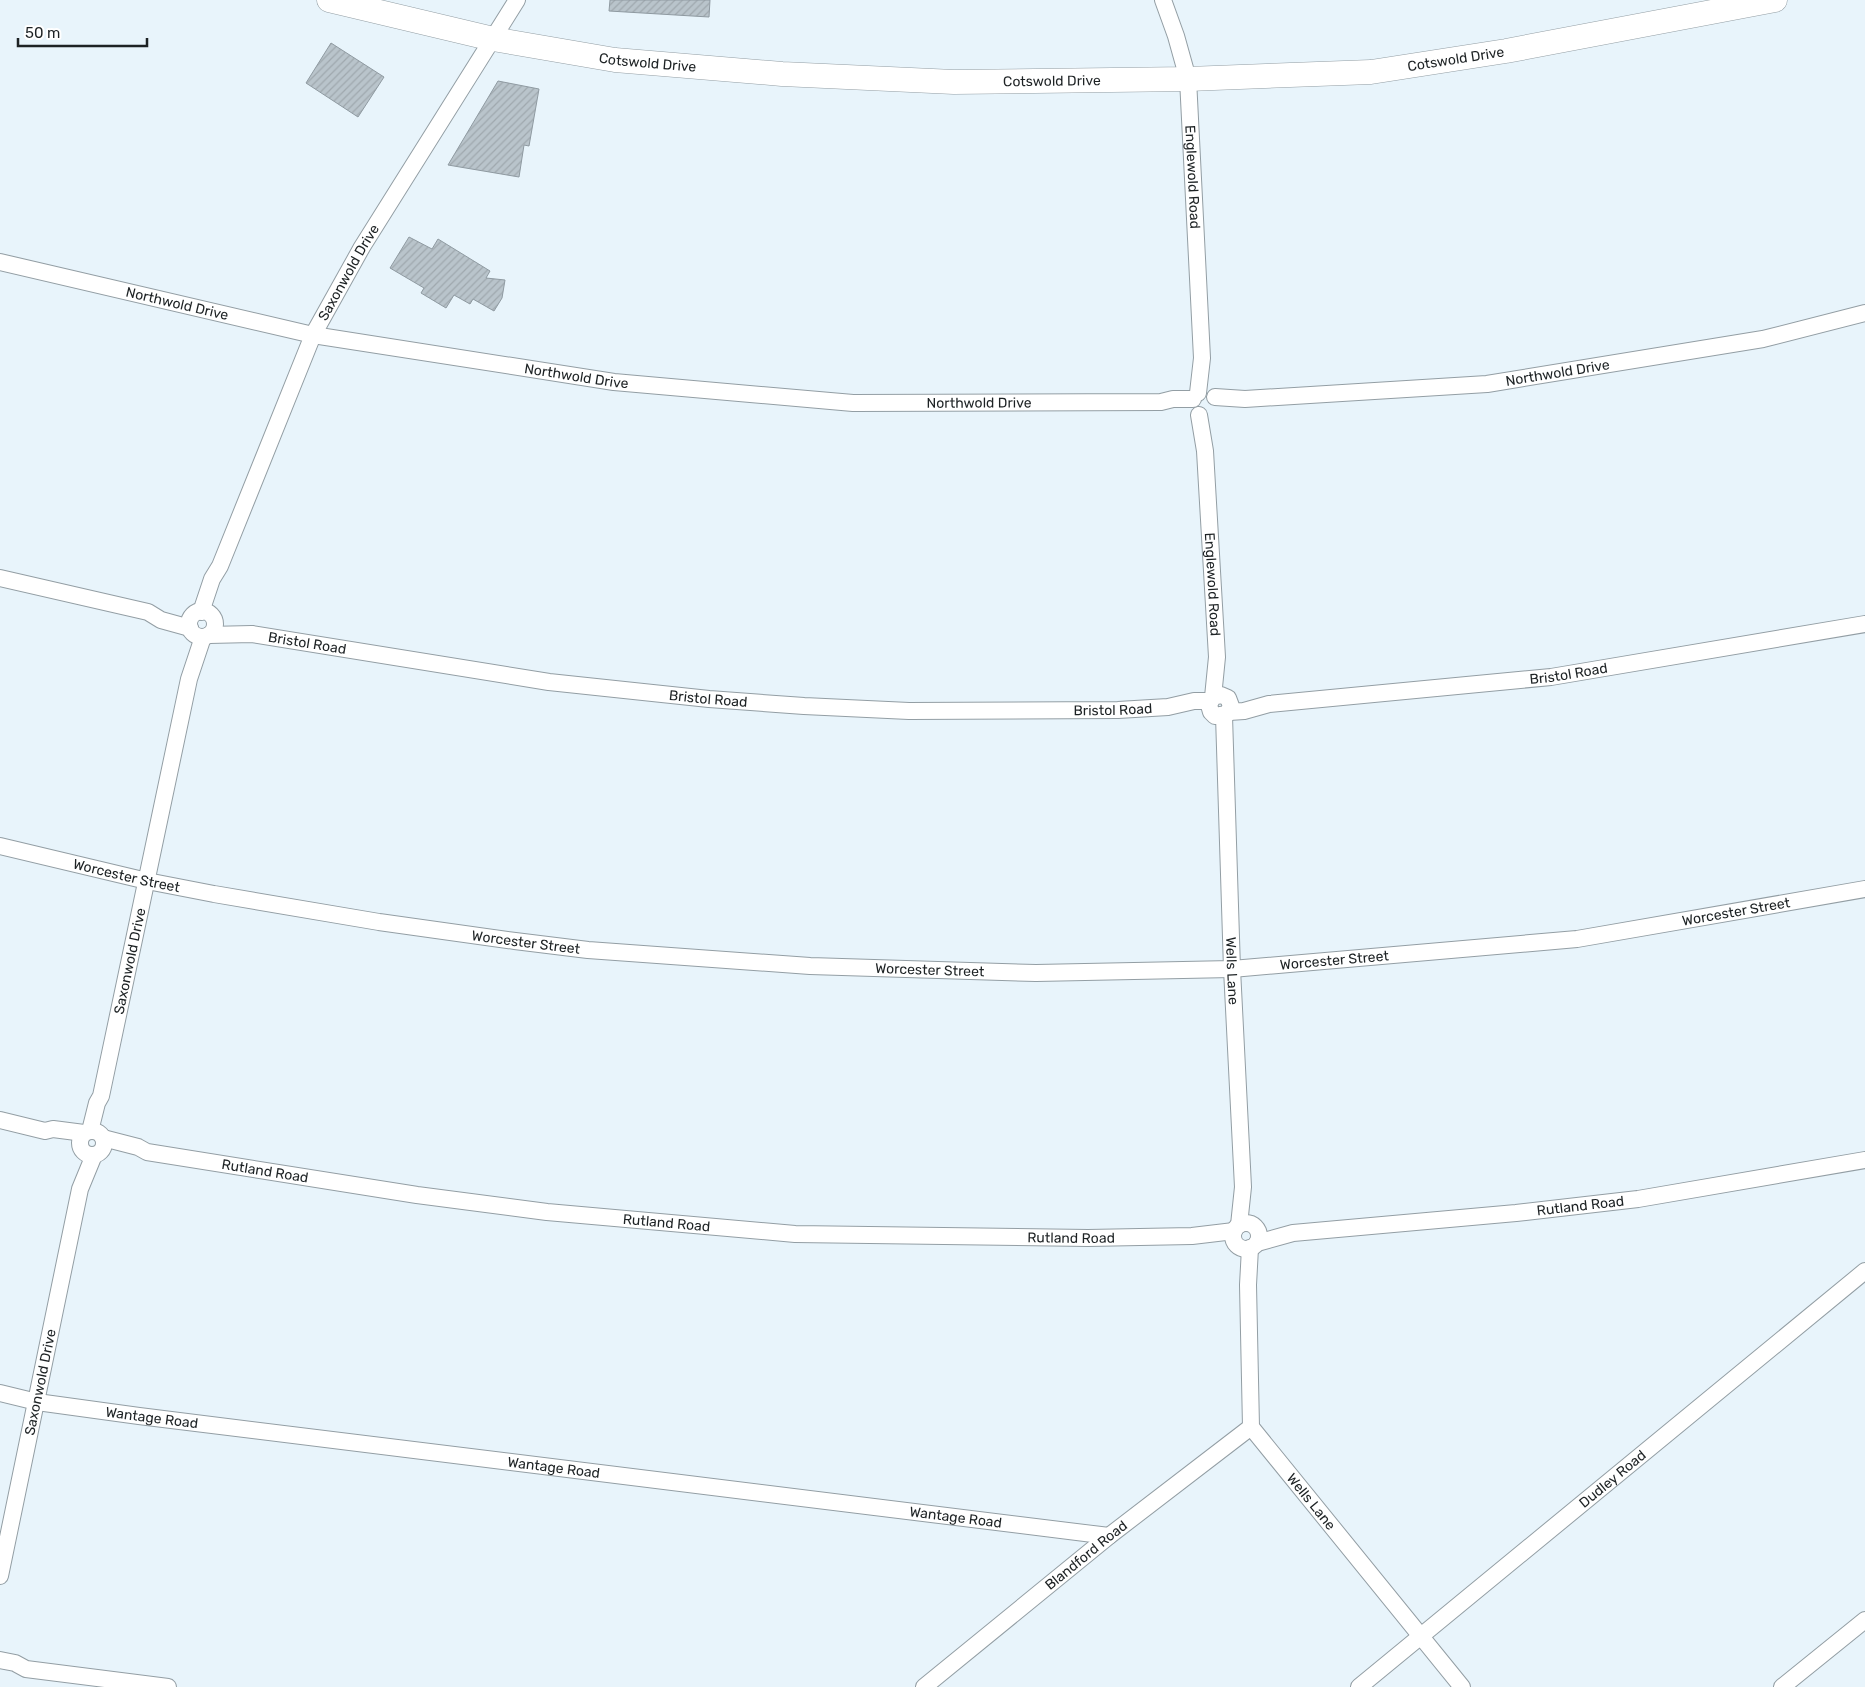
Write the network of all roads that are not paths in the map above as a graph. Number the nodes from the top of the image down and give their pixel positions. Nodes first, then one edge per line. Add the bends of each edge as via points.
1 (329, 0) edge
2 (517, 0) edge
3 (1163, 0) edge
4 (1775, 0) edge
5 (493, 39) junction
6 (1188, 79) junction
7 (0, 262) edge
8 (1865, 314) edge
9 (313, 335) junction
10 (1204, 403) junction
11 (0, 578) edge
12 (1865, 624) edge
13 (202, 625) junction
14 (1220, 707) junction
15 (0, 846) edge
16 (147, 881) junction
17 (1865, 889) edge
18 (1232, 969) junction
19 (0, 1120) edge
20 (92, 1143) junction
21 (1865, 1160) edge
22 (1245, 1237) junction
23 (1865, 1271) edge
24 (0, 1393) edge
25 (37, 1402) junction
26 (1251, 1427) junction
27 (1109, 1536) junction
28 (0, 1576) edge
29 (1865, 1620) edge
30 (1421, 1636) junction
31 (0, 1660) edge
32 (26, 1669) junction
33 (0, 1671) edge
34 (168, 1687) edge
35 (924, 1687) edge
36 (1359, 1687) edge
37 (1462, 1687) edge
38 (1782, 1687) edge

1 - 5 main road, Cotswold Drive
2 - 5 street, Saxonwold Drive
3 - 6 street, Englewold Road
4 - 6 main road, Cotswold Drive via 1506,51 1371,72
5 - 6 main road, Cotswold Drive via 615,60 894,81
5 - 9 street, Saxonwold Drive via 362,247
6 - 10 street, Englewold Road via 1202,358 1207,371
7 - 9 street, Northwold Drive
8 - 10 street, Northwold Drive via 1763,339 1487,384
9 - 10 street, Northwold Drive via 551,374 779,398 922,404 1161,402 1173,399
9 - 13 street, Saxonwold Drive via 212,580
10 - 14 street, Englewold Road
11 - 13 street, Bristol Road via 148,612 164,611
12 - 14 street, Bristol Road via 1551,677 1269,704 1255,701
13 - 14 street, Bristol Road via 550,682 709,699 909,711 1118,710 1168,707 1189,702
13 - 16 street, Saxonwold Drive via 187,663 189,679
14 - 18 street, Wells Lane
15 - 16 street, Worcester Street
16 - 18 street, Worcester Street via 379,922 588,950 810,966 1036,973
16 - 20 street, Saxonwold Drive via 97,1103
17 - 18 street, Worcester Street via 1577,939
18 - 22 street, Wells Lane
19 - 20 street, Rutland Road via 45,1131 53,1137
20 - 22 street, Rutland Road via 138,1147 148,1152 417,1195 547,1212 795,1234 1088,1238 1192,1236 1212,1241
20 - 25 street, Saxonwold Drive via 79,1179 80,1189
21 - 22 street, Rutland Road via 1638,1199
22 - 26 street, Wells Lane
23 - 30 street, Dudley Road
24 - 25 street, Wantage Road
25 - 27 street, Wantage Road
25 - 28 street, Saxonwold Drive
26 - 27 street, Blandford Road
26 - 30 street, Wells Lane
27 - 35 street, Blandford Road
29 - 38 street
30 - 36 street, Dudley Road
30 - 37 street, Wells Lane
31 - 32 street
32 - 33 street
32 - 34 street

